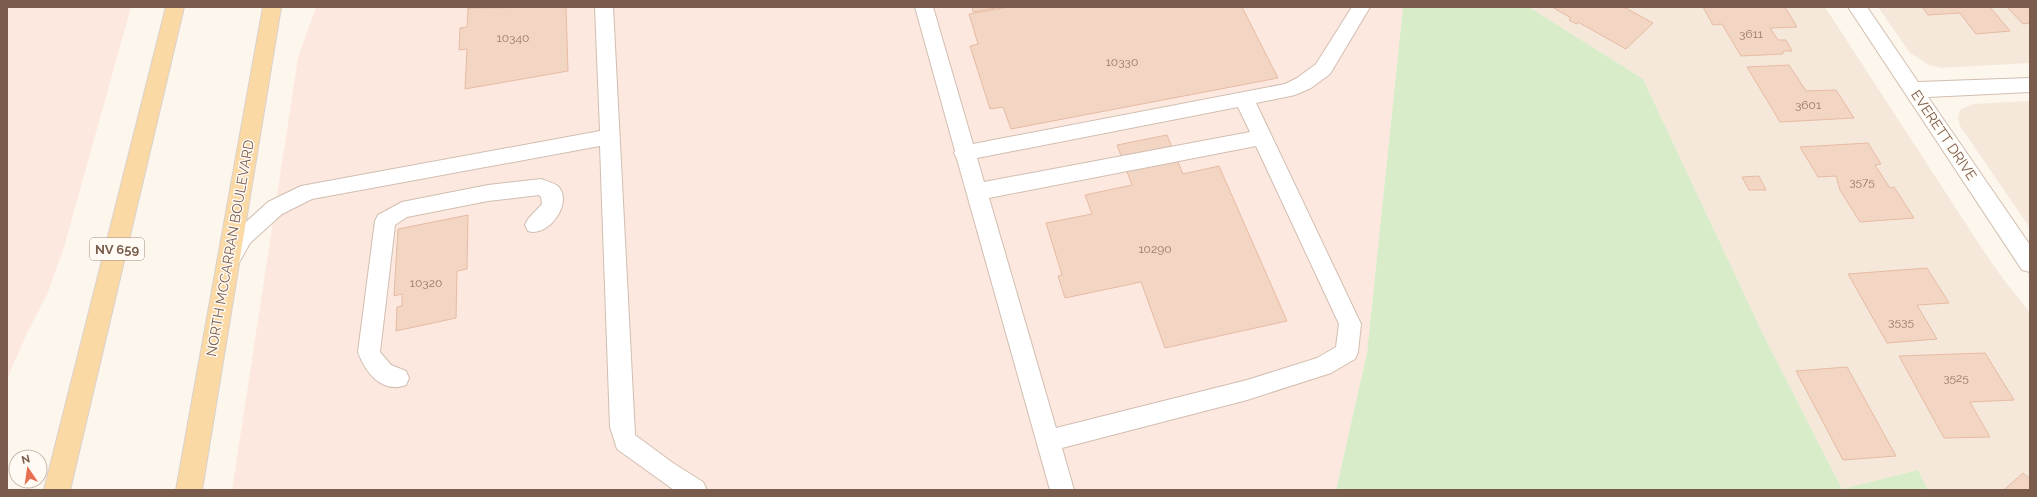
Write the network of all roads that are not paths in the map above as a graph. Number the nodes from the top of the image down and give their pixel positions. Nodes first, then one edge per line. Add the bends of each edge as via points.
1 (175, 7) edge
2 (272, 7) edge
3 (604, 7) edge
4 (924, 7) edge
5 (1361, 7) edge
6 (1857, 7) edge
7 (2030, 85) edge
8 (1913, 90) junction
9 (1244, 99) junction
10 (610, 137) junction
11 (1262, 137) junction
12 (964, 153) junction
13 (976, 192) junction
14 (535, 225) dead end
15 (2030, 263) edge
16 (226, 266) junction
17 (398, 378) dead end
18 (1049, 441) junction
19 (57, 490) edge
20 (189, 490) edge
21 (696, 490) edge
22 (1062, 490) edge

1 - 19 main road, NV 659
2 - 16 main road, NORTH MCCARRAN BOULEVARD
3 - 10 lane
4 - 12 lane
5 - 9 lane via 1323,69 1304,83 1288,90
6 - 8 street, EVERETT DRIVE
7 - 8 street
8 - 15 street, EVERETT DRIVE
9 - 11 lane
9 - 12 lane
10 - 16 lane via 308,192 275,208 243,237
10 - 21 lane via 622,427 625,441
11 - 13 lane
11 - 18 lane via 1350,324 1347,352 1323,366 1247,390
12 - 13 lane
13 - 18 lane
14 - 17 lane via 553,206 551,192 541,187 488,193 402,210 385,221 369,352 373,363 386,376
16 - 20 main road, NORTH MCCARRAN BOULEVARD
18 - 22 lane

